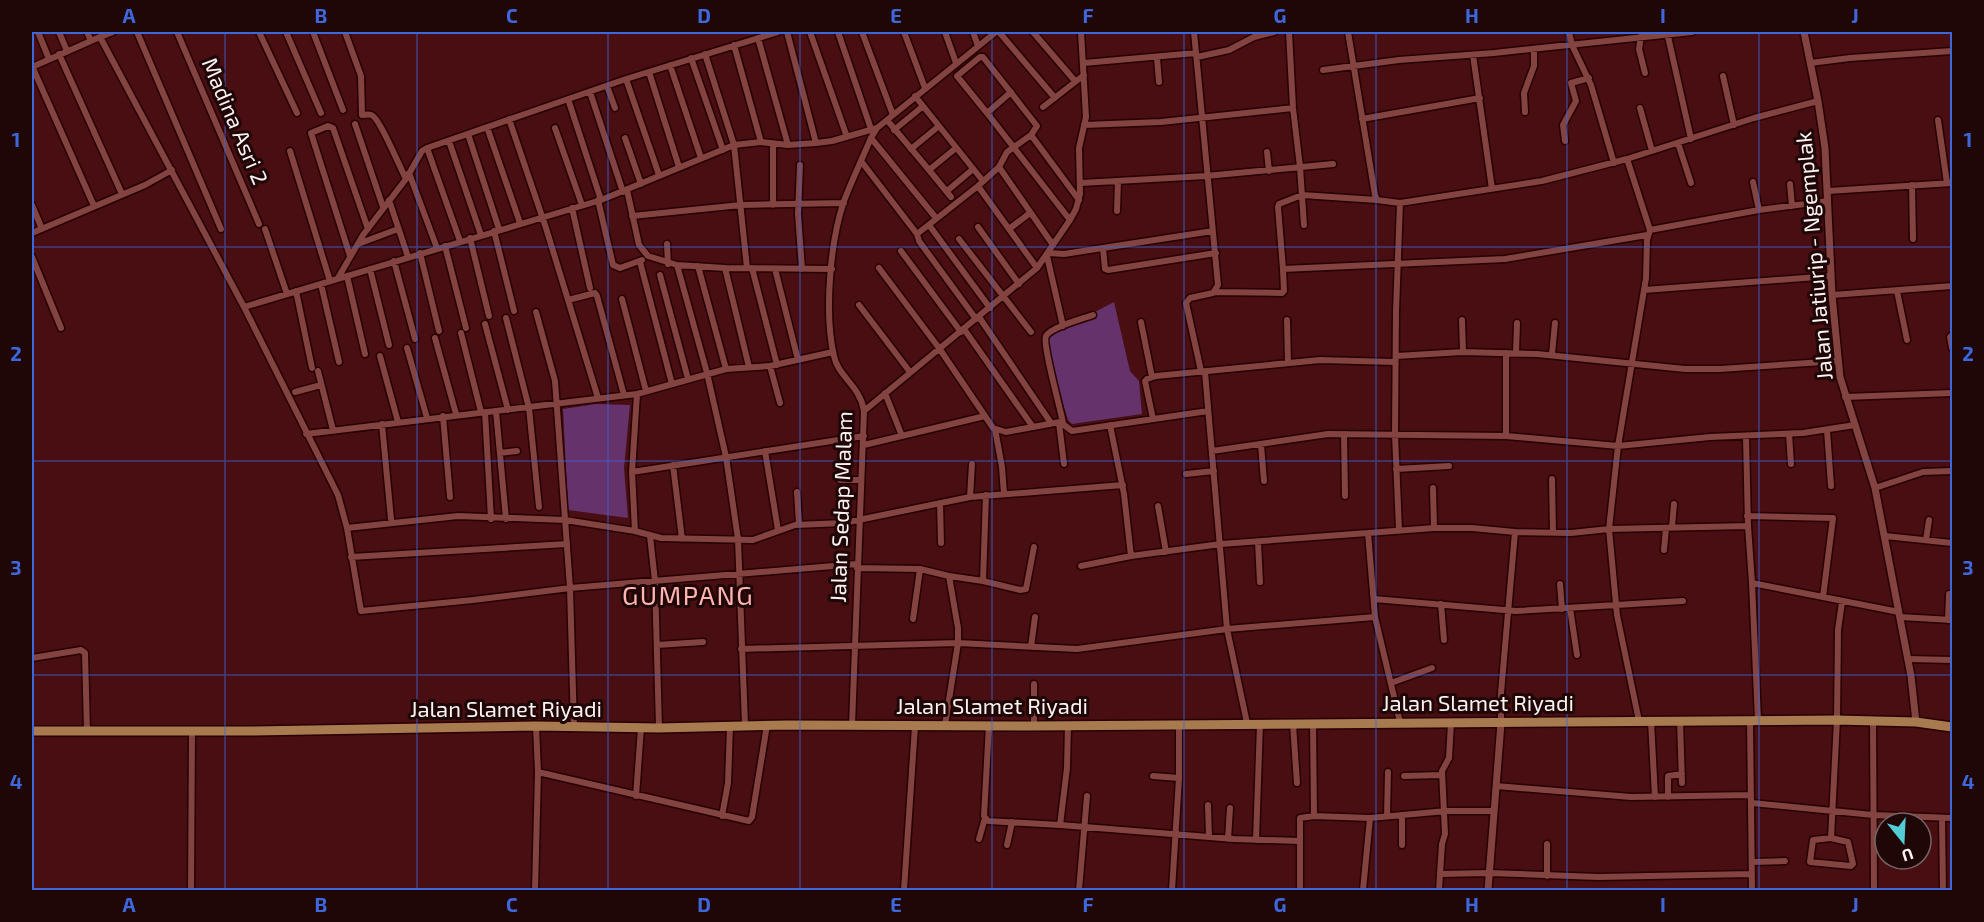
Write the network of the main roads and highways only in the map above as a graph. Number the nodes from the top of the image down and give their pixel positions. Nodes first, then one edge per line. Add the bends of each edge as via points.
1 (1953, 727) edge
2 (32, 730) edge

1 - 2 main road, Jalan Slamet Riyadi via 1873,720 1754,720

